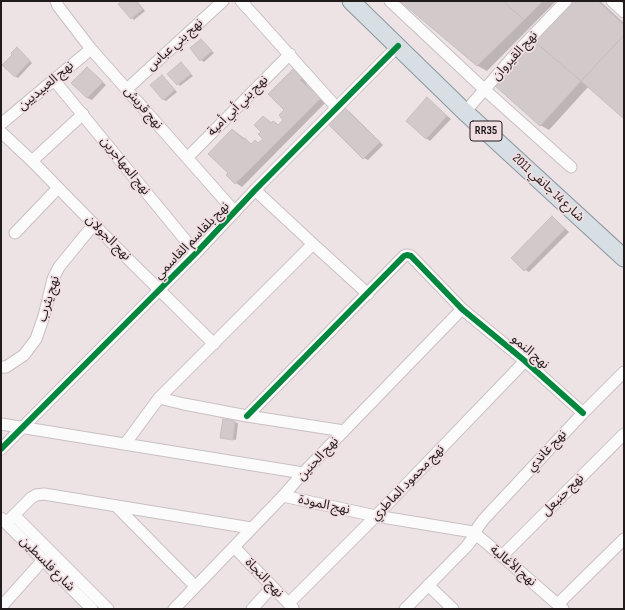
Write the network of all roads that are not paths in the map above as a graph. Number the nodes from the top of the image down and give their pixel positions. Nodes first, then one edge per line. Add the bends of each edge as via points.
1 (56, 1) edge
2 (223, 1) edge
3 (241, 1) edge
4 (351, 1) edge
5 (390, 1) edge
6 (566, 1) edge
7 (612, 1) edge
8 (624, 12) edge
9 (398, 46) junction
10 (91, 49) junction
11 (290, 54) junction
12 (54, 80) junction
13 (127, 89) junction
14 (485, 90) junction
15 (337, 108) junction
16 (465, 112) junction
17 (83, 114) junction
18 (1, 124) edge
19 (1, 132) edge
20 (187, 158) junction
21 (32, 161) junction
22 (571, 167) dead end
23 (58, 188) junction
24 (256, 190) junction
25 (235, 212) junction
26 (94, 224) junction
27 (15, 233) dead end
28 (313, 244) junction
29 (196, 253) junction
30 (624, 258) edge
31 (159, 290) junction
32 (368, 294) junction
33 (462, 308) junction
34 (214, 344) junction
35 (525, 361) junction
36 (1, 367) edge
37 (624, 372) edge
38 (159, 398) junction
39 (582, 413) junction
40 (247, 416) junction
41 (1, 424) edge
42 (22, 428) junction
43 (344, 430) junction
44 (624, 434) edge
45 (125, 444) junction
46 (1, 449) edge
47 (303, 473) junction
48 (283, 496) junction
49 (117, 507) junction
50 (14, 514) junction
51 (376, 516) junction
52 (3, 520) edge
53 (251, 528) junction
54 (459, 529) joint
55 (475, 534) junction
56 (624, 539) edge
57 (234, 547) junction
58 (502, 556) junction
59 (43, 560) junction
60 (428, 585) junction
61 (195, 586) junction
62 (272, 587) junction
63 (5, 604) edge
64 (291, 606) edge
65 (561, 607) edge
66 (90, 608) edge
67 (108, 609) edge
68 (174, 609) edge
69 (252, 609) edge
70 (405, 609) edge
71 (453, 609) edge

1 - 10 street, نهج قريش
2 - 13 street, نهج بني عباس
3 - 11 street
4 - 9 main road, شارع 14 جانفي 2011 / RR35
5 - 14 street
6 - 14 street, نهج القيروان
7 - 8 street
9 - 15 street, نهج بلقاسم القاسمي
9 - 16 main road, شارع 14 جانفي 2011 / RR35
10 - 12 street, نهج العبيديين
10 - 13 street, نهج قريش
11 - 15 street
11 - 20 street, نهج بني أبي أمية
12 - 17 street, نهج المهاجرين
12 - 18 street, نهج العبيديين
13 - 20 street, نهج قريش
14 - 16 street, نهج القيروان
14 - 22 street
15 - 24 street, نهج بلقاسم القاسمي
16 - 30 main road, شارع 14 جانفي 2011 / RR35
17 - 21 street
17 - 29 street, نهج المهاجرين
19 - 21 street, نهج الجولان
20 - 25 street, نهج قريش
21 - 23 street, نهج الجولان
23 - 26 street, نهج الجولان
23 - 27 street
24 - 25 street, نهج بلقاسم القاسمي
24 - 28 street
25 - 29 street, نهج بلقاسم القاسمي
26 - 31 street, نهج الجولان
26 - 36 street, نهج يثرب via 59,267 53,279 36,339 24,356 6,367
28 - 32 street
28 - 34 street
29 - 31 street, نهج بلقاسم القاسمي
31 - 34 street, نهج الجولان
31 - 42 street, نهج بلقاسم القاسمي
32 - 33 street, نهج النمو via 404,256 411,256
32 - 40 street, نهج النمو
33 - 35 street, نهج النمو
33 - 43 street, نهج الحنين
34 - 38 street
35 - 39 street, نهج النمو
35 - 51 street, نهج محمود الماطري
37 - 39 street, نهج غاندي
38 - 40 street
38 - 45 street
39 - 55 street, نهج غاندي via 484,519
40 - 43 street
41 - 42 street
42 - 45 street
42 - 46 street, نهج بلقاسم القاسمي
43 - 47 street, نهج الحنين
44 - 58 street, نهج حنبعل
45 - 47 street
47 - 48 street, نهج الحنين
48 - 51 street, نهج المودة
48 - 53 street, نهج الحنين
49 - 50 street via 44,494 31,498
49 - 53 street
49 - 61 street
50 - 52 street
50 - 67 street
51 - 54 street, نهج المودة
51 - 64 street, نهج محمود الماطري
52 - 59 street, شارع فلسطين
53 - 57 street, نهج الحنين
54 - 55 street, نهج الأغالبة
55 - 58 street, نهج الأغالبة
55 - 60 street, نهج غاندي via 466,547
56 - 65 street
57 - 61 street, نهج الحنين
57 - 62 street, نهج النجاة
58 - 65 street, نهج الأغالبة
59 - 63 street
59 - 66 street, شارع فلسطين
60 - 70 street, نهج غاندي
60 - 71 street
61 - 68 street, نهج الحنين
62 - 64 street, نهج النجاة
62 - 69 street

